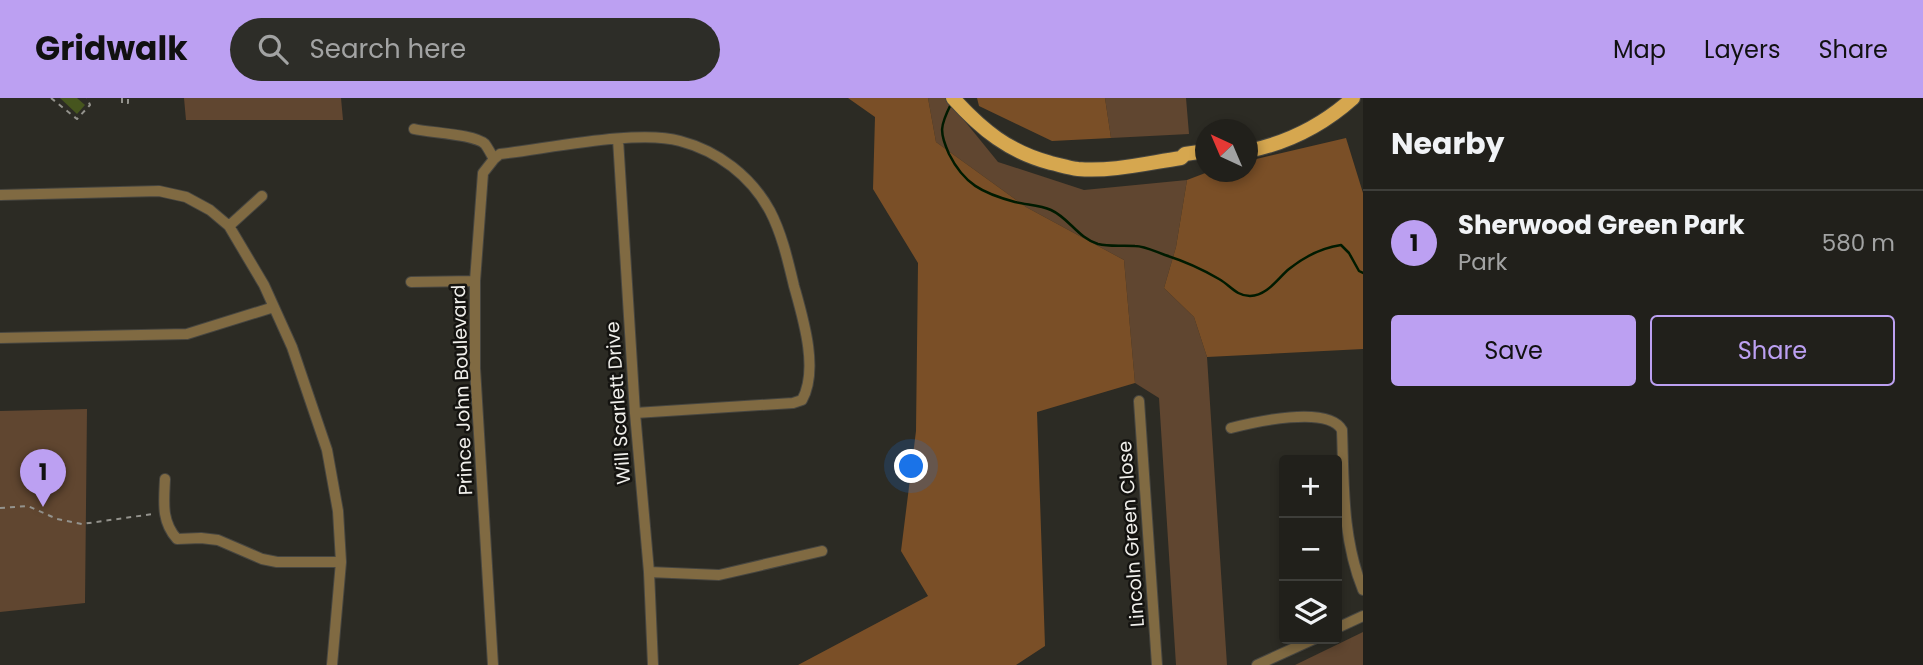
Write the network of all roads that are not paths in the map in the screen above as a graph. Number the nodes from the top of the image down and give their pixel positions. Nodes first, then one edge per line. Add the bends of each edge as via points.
1 (1340, 98) edge
2 (1353, 98) edge
3 (958, 104) edge
4 (414, 130) dead end
5 (618, 139) junction
6 (1258, 140) edge
7 (1258, 148) edge
8 (1195, 152) edge
9 (1181, 158) junction
10 (494, 159) junction
11 (1195, 159) edge
12 (0, 195) edge
13 (262, 196) dead end
14 (229, 226) junction
15 (411, 282) dead end
16 (475, 282) junction
17 (274, 307) junction
18 (0, 338) edge
19 (1139, 401) dead end
20 (635, 413) junction
21 (1231, 428) dead end
22 (165, 479) dead end
23 (822, 551) dead end
24 (341, 562) junction
25 (649, 572) junction
26 (1363, 590) edge
27 (1363, 617) edge
28 (1342, 626) edge
29 (1303, 644) edge
30 (332, 665) edge
31 (493, 665) edge
32 (653, 665) edge
33 (1157, 665) edge
34 (1257, 665) edge

1 - 6 main road via 1296,127
2 - 7 main road via 1300,134
3 - 9 main road via 995,138 1026,156 1077,169
4 - 10 street via 472,138 485,144
5 - 10 street via 500,154
5 - 20 street, Will Scarlett Drive
5 - 20 street via 679,140 723,159 758,192 779,232 806,329 809,383 802,400
8 - 9 main road
9 - 11 main road
10 - 16 street, Prince John Boulevard via 483,173
12 - 14 street via 159,191 186,197
13 - 14 street
14 - 17 street
15 - 16 street
16 - 31 street, Prince John Boulevard via 475,368
17 - 18 street via 187,334
17 - 24 street via 327,450
19 - 33 street, Lincoln Green Close
20 - 25 street, Will Scarlett Drive
21 - 26 street via 1319,416 1339,425 1346,531
22 - 24 street via 164,512 168,529 177,539 218,540 277,562
23 - 25 street via 719,575
24 - 30 street
25 - 32 street, Will Scarlett Drive
27 - 28 street
29 - 34 street

